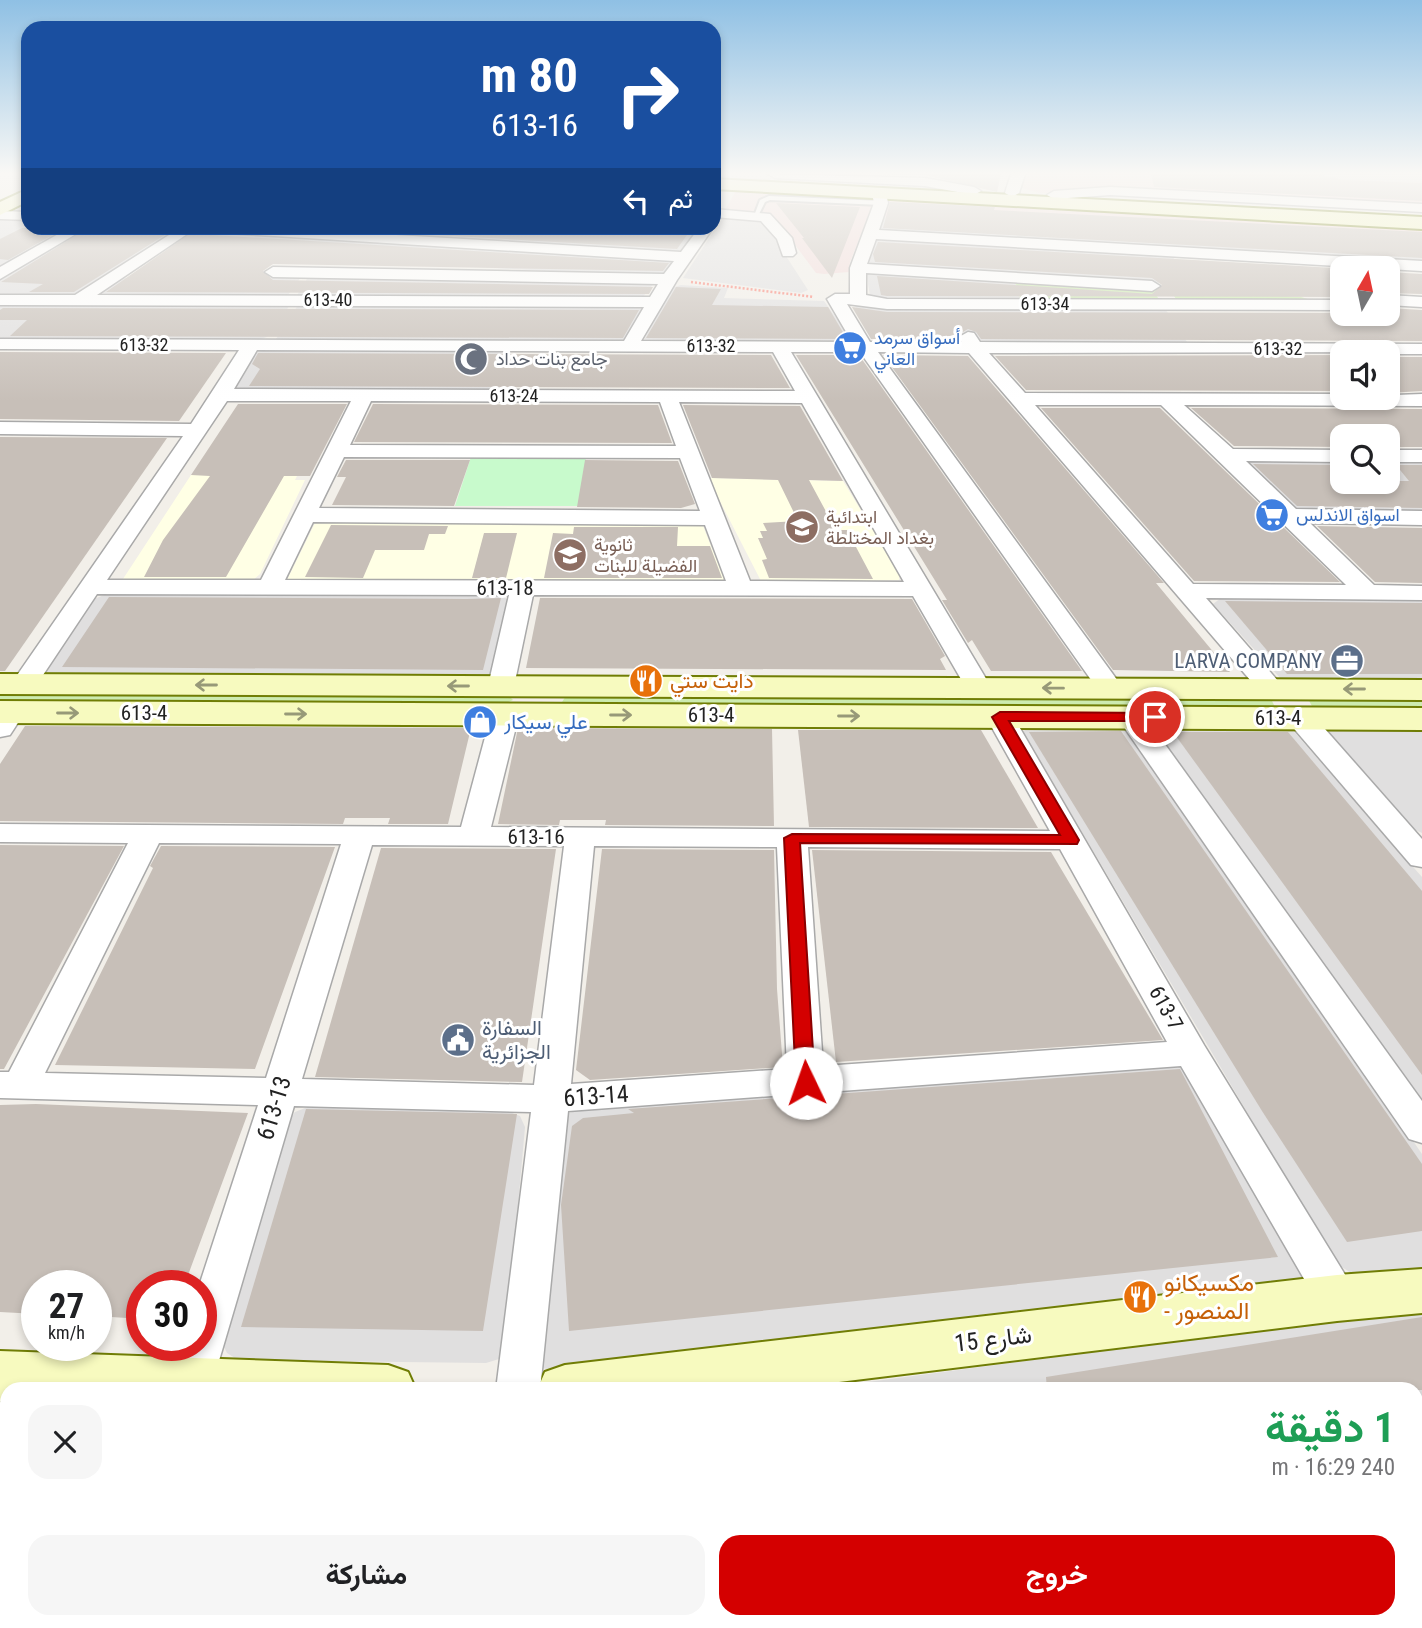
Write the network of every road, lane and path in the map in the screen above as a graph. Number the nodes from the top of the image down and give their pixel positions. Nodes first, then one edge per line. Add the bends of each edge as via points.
1 (41, 250) edge
2 (155, 250) edge
3 (571, 250) edge
4 (691, 250) edge
5 (787, 250) edge
6 (864, 250) edge
7 (1145, 250) edge
8 (788, 253) dead end
9 (269, 256) dead end
10 (686, 257) junction
11 (1422, 266) edge
12 (859, 268) junction
13 (274, 272) dead end
14 (309, 273) junction
15 (0, 274) edge
16 (588, 276) junction
17 (670, 279) junction
18 (1330, 297) edge
19 (835, 299) junction
20 (858, 299) junction
21 (0, 300) edge
22 (79, 300) junction
23 (293, 300) junction
24 (655, 302) junction
25 (1400, 303) edge
26 (957, 304) junction
27 (1167, 304) junction
28 (1422, 304) edge
29 (1330, 305) edge
30 (0, 344) edge
31 (260, 345) junction
32 (522, 346) junction
33 (778, 346) junction
34 (864, 346) junction
35 (629, 347) junction
36 (974, 347) junction
37 (1199, 348) junction
38 (1400, 349) edge
39 (1422, 349) edge
40 (1330, 350) edge
41 (221, 395) junction
42 (364, 395) junction
43 (508, 396) junction
44 (667, 396) junction
45 (808, 397) junction
46 (1022, 399) junction
47 (1167, 399) junction
48 (1330, 399) edge
49 (1400, 399) edge
50 (1422, 400) edge
51 (0, 428) edge
52 (196, 429) junction
53 (337, 451) junction
54 (688, 452) junction
55 (1228, 455) junction
56 (1330, 456) edge
57 (1400, 456) edge
58 (1422, 456) edge
59 (305, 515) junction
60 (1289, 516) junction
61 (713, 518) junction
62 (1422, 518) edge
63 (90, 587) junction
64 (270, 587) junction
65 (523, 588) junction
66 (741, 589) junction
67 (921, 589) junction
68 (1189, 591) junction
69 (1367, 592) junction
70 (1422, 593) edge
71 (978, 687) junction
72 (1110, 688) junction
73 (1272, 689) junction
74 (1422, 690) edge
75 (517, 701) junction
76 (7, 704) edge
77 (1000, 717) junction
78 (1131, 717) junction
79 (1300, 718) junction
80 (1422, 719) edge
81 (0, 833) edge
82 (148, 834) junction
83 (359, 836) junction
84 (474, 836) junction
85 (580, 837) junction
86 (792, 838) junction
87 (1071, 840) junction
88 (1417, 847) edge
89 (1191, 1053) junction
90 (806, 1083) junction
91 (10, 1085) edge
92 (278, 1093) junction
93 (553, 1099) junction
94 (1422, 1129) edge
95 (1422, 1291) edge
96 (1337, 1298) junction
97 (0, 1376) edge
98 (191, 1381) junction
99 (213, 1382) edge
100 (519, 1382) edge
101 (632, 1382) edge

1 - 15 street
2 - 22 street
3 - 10 street
4 - 10 street
5 - 8 street
6 - 12 street
7 - 11 street
9 - 16 street
10 - 17 street
12 - 18 street
12 - 20 street
13 - 14 street
14 - 16 street
14 - 23 street
16 - 17 street
17 - 19 path
17 - 24 street
19 - 20 street, 613-34
19 - 34 street
20 - 26 street, 613-34 via 887,304
21 - 22 street, 613-40
22 - 23 street, 613-40
23 - 24 street, 613-40
23 - 31 street
24 - 35 street
25 - 28 street
26 - 27 street, 613-34
26 - 36 street
27 - 29 street, 613-34
27 - 37 street
30 - 31 street, 613-32
31 - 32 street, 613-32
31 - 41 street
32 - 35 street, 613-32
32 - 43 street
33 - 34 street, 613-32
33 - 35 street, 613-32
33 - 45 street
34 - 36 street, 613-32
34 - 72 street
36 - 37 street, 613-32
36 - 46 street
37 - 40 street, 613-32
38 - 39 street, 613-32
41 - 42 street, 613-24
41 - 52 street
42 - 43 street, 613-24
42 - 53 street
43 - 44 street, 613-24
44 - 45 street, 613-24
44 - 54 street
45 - 67 street
46 - 47 street
46 - 68 street
47 - 48 street
47 - 55 street
49 - 50 street
51 - 52 street
52 - 63 street
53 - 54 street
53 - 59 street
54 - 61 street
55 - 56 street
55 - 60 street
57 - 58 street
59 - 61 street
59 - 64 street
60 - 62 street
60 - 69 street
61 - 66 street
63 - 64 street, 613-18
63 - 76 street
64 - 65 street, 613-18
65 - 66 street, 613-18
65 - 75 street
66 - 67 street, 613-18
67 - 71 street
68 - 69 street
68 - 73 street
69 - 70 street
72 -> 71 street, 613-4
71 - 75 street, 613-4
72 - 73 street, 613-4
74 -> 73 street, 613-4
75 - 76 street, 613-4
75 -> 77 street, 613-4
75 - 84 street
77 - 78 street, 613-4
77 - 87 street, 613-7
78 - 79 street, 613-4
78 - 94 street
79 - 80 street, 613-4
79 - 88 street
81 - 82 street, 613-16
82 - 83 street, 613-16
82 - 91 street
83 - 84 street, 613-16
83 - 92 street, 613-13
84 - 85 street, 613-16
85 - 86 street, 613-16
85 - 93 street
86 - 87 street, 613-16
86 - 90 street
87 - 89 street, 613-7
89 - 90 street, 613-14
89 - 96 street, 613-7
90 - 93 street, 613-14
91 - 92 street, 613-14
92 - 93 street, 613-14
92 - 98 street, 613-13
93 - 100 street
95 - 96 street, شارع 15
96 - 101 street, شارع 15
97 - 98 street
98 - 99 street

